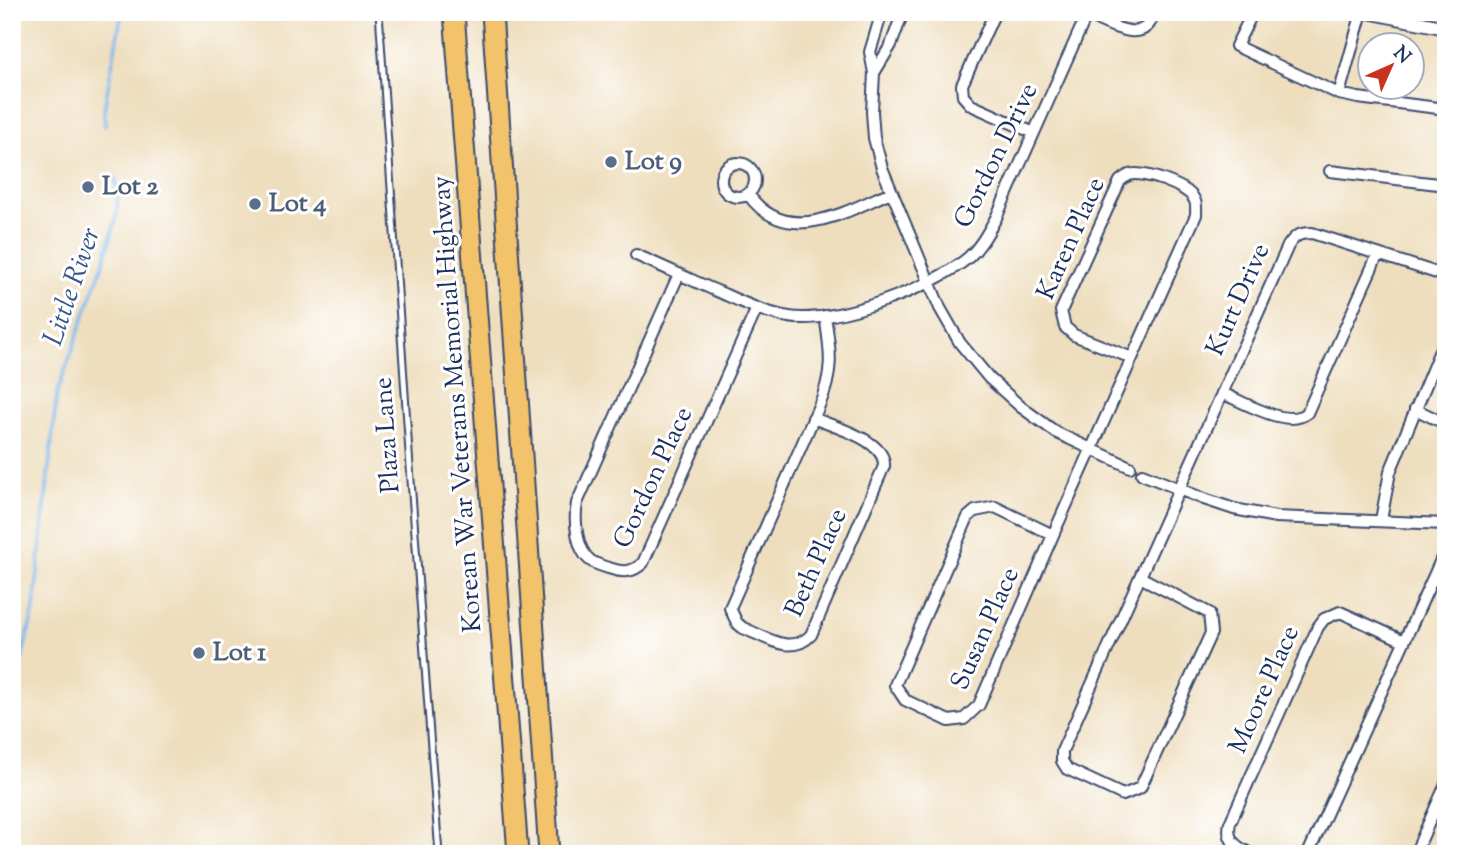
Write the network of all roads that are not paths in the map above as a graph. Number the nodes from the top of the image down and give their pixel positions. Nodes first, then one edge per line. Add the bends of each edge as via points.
1 (379, 12) edge
2 (454, 12) edge
3 (492, 12) edge
4 (882, 12) edge
5 (903, 12) edge
6 (995, 12) edge
7 (1154, 12) edge
8 (1253, 12) edge
9 (1362, 12) edge
10 (1368, 12) edge
11 (1088, 14) edge
12 (1446, 28) edge
13 (874, 73) junction
14 (1339, 94) junction
15 (1446, 109) edge
16 (1034, 133) junction
17 (1330, 171) dead end
18 (1446, 185) edge
19 (891, 192) junction
20 (748, 194) dead end
21 (1378, 254) junction
22 (636, 255) dead end
23 (679, 274) junction
24 (1446, 276) edge
25 (929, 283) junction
26 (757, 309) junction
27 (825, 316) junction
28 (1446, 336) edge
29 (1132, 358) junction
30 (1222, 393) junction
31 (1415, 409) junction
32 (813, 418) junction
33 (1446, 424) edge
34 (1091, 449) junction
35 (1130, 467) dead end
36 (1142, 474) dead end
37 (1180, 489) junction
38 (1381, 520) junction
39 (1446, 524) edge
40 (1053, 536) junction
41 (1446, 549) edge
42 (1140, 577) junction
43 (1404, 641) junction
44 (543, 747) junction
45 (1446, 784) edge
46 (514, 792) junction
47 (439, 854) edge
48 (505, 854) edge
49 (519, 854) edge
50 (549, 854) edge
51 (558, 854) edge
52 (1251, 854) edge
53 (1308, 854) edge
54 (1415, 854) edge

1 - 47 lane, Plaza Lane
2 - 46 highway, Korean War Veterans Memorial Highway
3 - 44 highway
4 - 13 street via 870,52
5 - 13 street
6 - 16 street via 962,85 963,96 971,105
7 - 11 street via 1147,27 1138,32
8 - 14 street via 1236,46
9 - 14 street
10 - 12 street
11 - 16 street, Gordon Drive
13 - 19 street via 874,138
14 - 15 street
16 - 25 street, Gordon Drive via 978,248
17 - 18 street
19 - 20 street via 827,220 803,222 770,217
19 - 25 street
21 - 24 street, Kurt Drive
21 - 30 street, Kurt Drive via 1312,233 1293,238
21 - 30 street via 1307,414 1284,419
22 - 23 street, Gordon Drive
23 - 26 street, Gordon Drive
23 - 26 street, Gordon Place via 577,503 582,550 593,563 621,572 643,563
25 - 27 street, Gordon Drive via 875,304
25 - 34 street via 960,342 989,378 1057,433
26 - 27 street, Gordon Drive via 792,318
27 - 32 street, Beth Place via 831,368
28 - 31 street
29 - 29 street, Karen Place via 1074,335 1065,327 1061,311 1119,181 1139,174 1188,192 1194,198 1196,215
29 - 34 street, Karen Place
30 - 37 street, Kurt Drive
31 - 33 street
31 - 38 street via 1390,472
32 - 32 street, Beth Place via 730,608 743,628 788,646 799,645 811,635 885,459 873,444
34 - 35 street
34 - 40 street, Karen Place
36 - 37 street
37 - 38 street via 1234,509 1276,517
37 - 42 street, Kurt Drive
38 - 39 street
40 - 40 street, Susan Place via 974,712 949,721 905,699 895,685 897,677 968,517 995,507
41 - 43 street
42 - 42 street, Kurt Drive via 1203,608 1209,613 1211,633 1140,788 1123,795 1067,769 1062,751
43 - 52 street, Moore Place via 1340,612 1318,627 1230,823 1230,838 1236,847
43 - 53 street
44 - 50 highway
44 - 51 highway
45 - 54 street
46 - 48 highway, Korean War Veterans Memorial Highway via 505,827
46 - 49 highway, Korean War Veterans Memorial Highway

